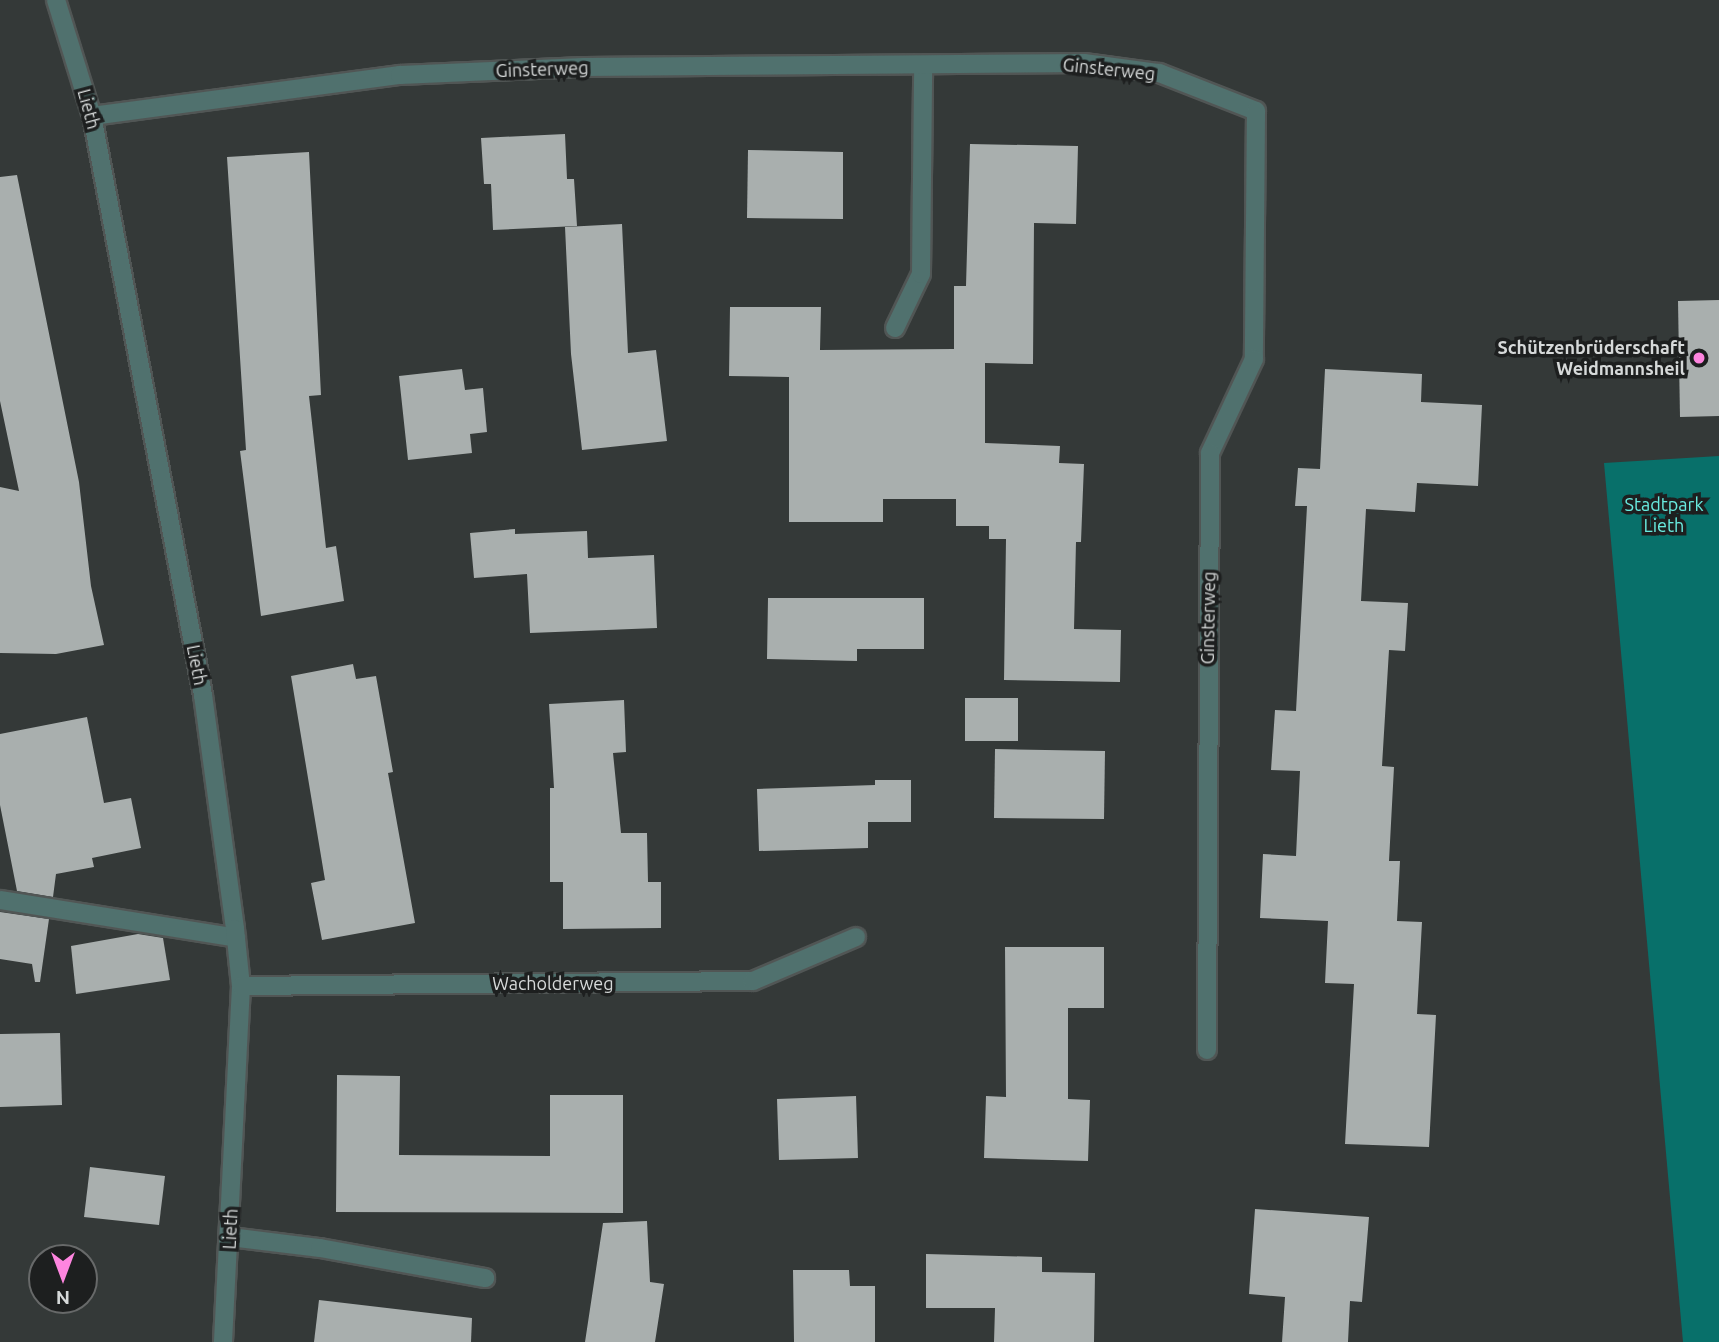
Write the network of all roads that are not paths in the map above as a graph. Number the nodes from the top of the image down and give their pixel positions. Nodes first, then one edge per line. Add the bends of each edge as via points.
1 (56, 0) edge
2 (923, 66) junction
3 (92, 116) junction
4 (895, 328) dead end
5 (0, 900) edge
6 (856, 937) dead end
7 (236, 938) junction
8 (241, 986) junction
9 (1207, 1050) dead end
10 (230, 1237) junction
11 (485, 1278) dead end
12 (223, 1342) edge

1 - 3 street, Lieth
2 - 3 street, Ginsterweg via 584,67 400,75
2 - 4 street via 921,274
2 - 9 street, Ginsterweg via 1084,63 1159,73 1256,111 1254,359 1210,453
3 - 7 street, Lieth via 202,695
5 - 7 street
6 - 8 street, Wacholderweg via 753,981
7 - 8 street, Lieth
8 - 10 street, Lieth
10 - 11 street
10 - 12 street, Lieth

